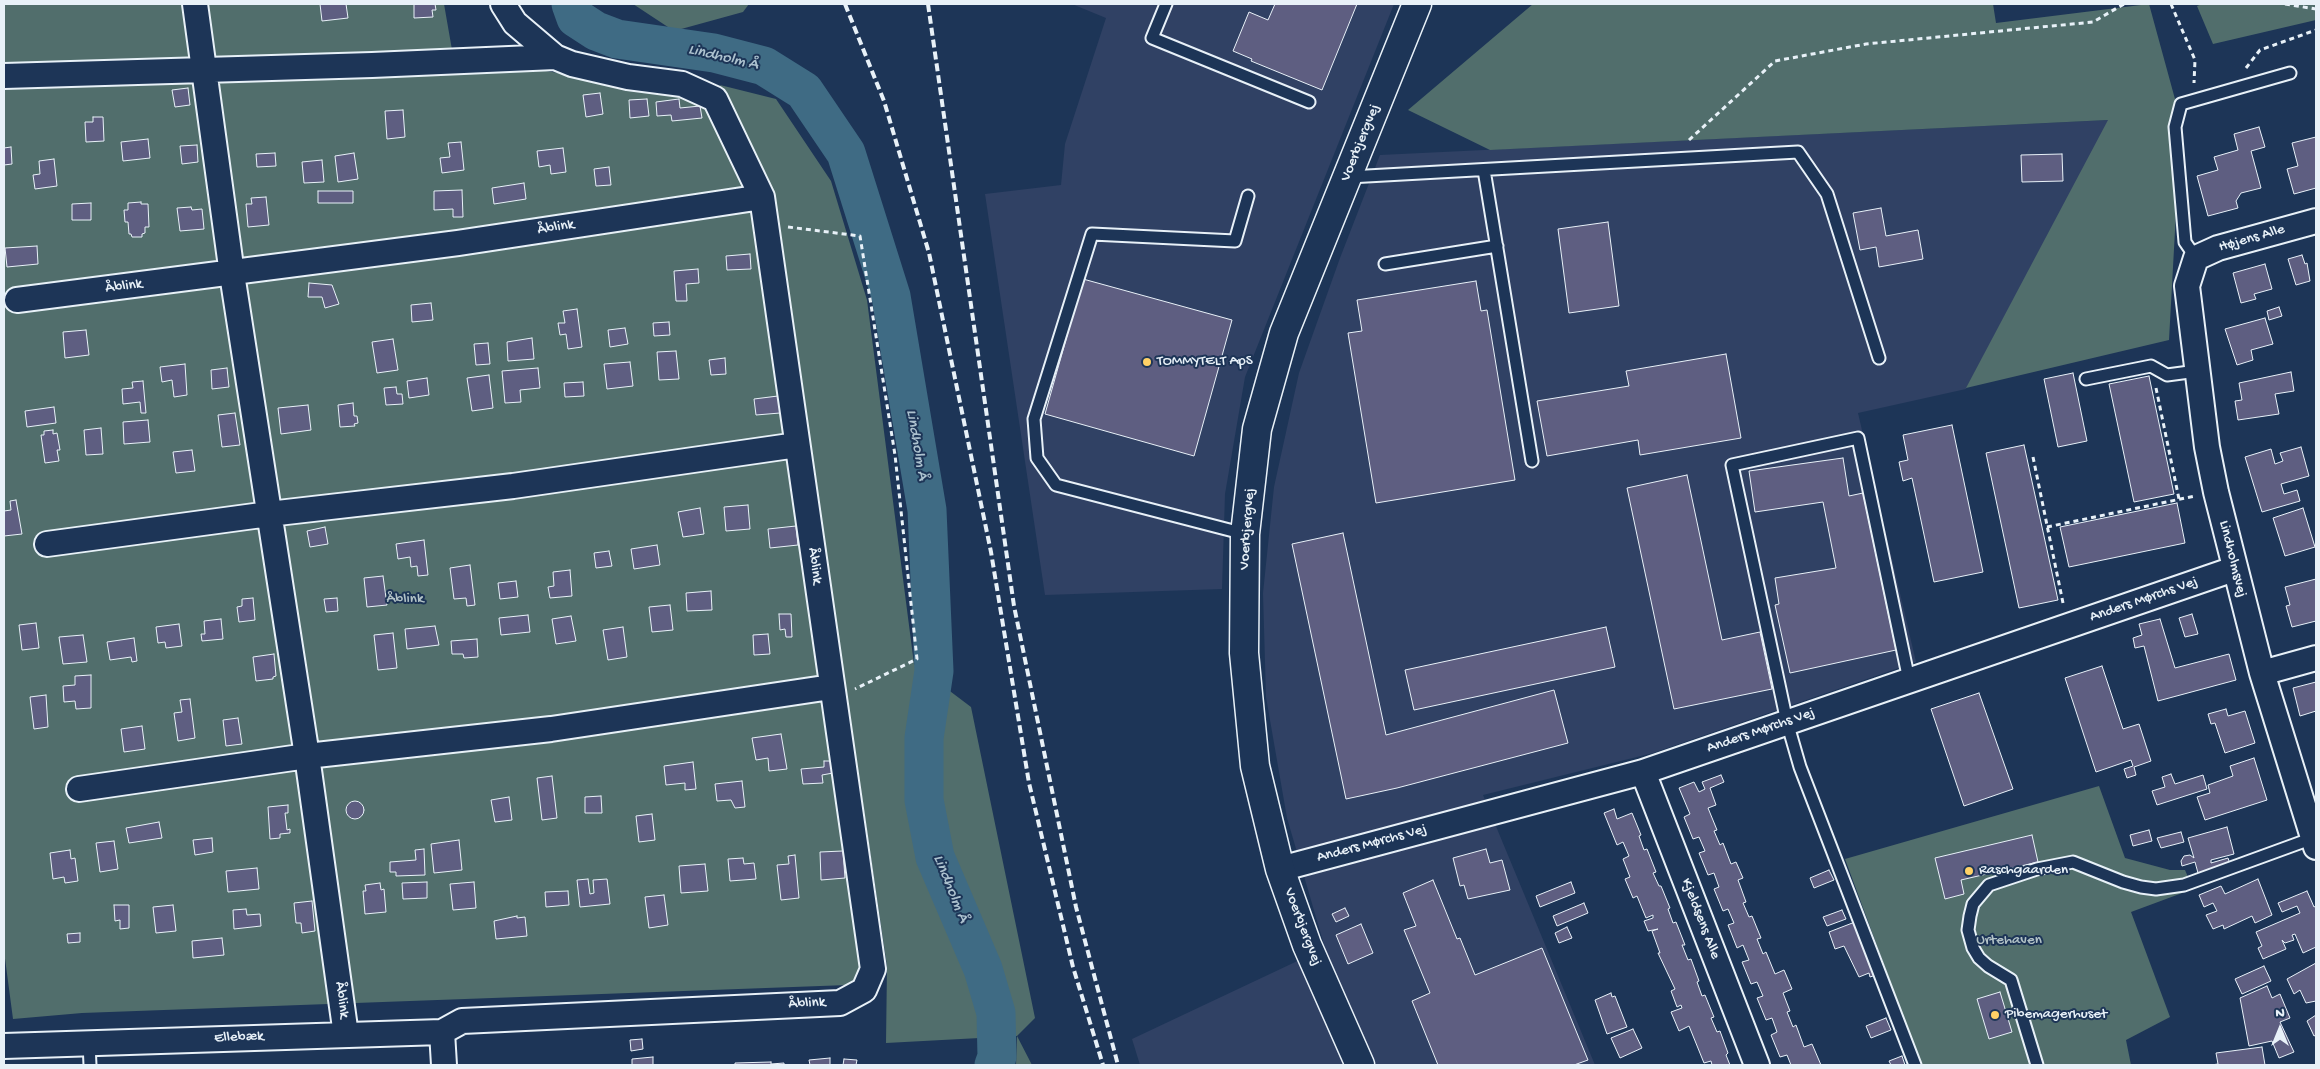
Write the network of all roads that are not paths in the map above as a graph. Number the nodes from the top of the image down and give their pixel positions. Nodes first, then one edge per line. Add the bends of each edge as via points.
1 (196, 4) edge
2 (503, 4) edge
3 (1166, 4) edge
4 (1417, 4) edge
5 (555, 58) junction
6 (206, 70) junction
7 (2290, 73) dead end
8 (4, 76) edge
9 (1309, 102) dead end
10 (1484, 170) junction
11 (1347, 177) junction
12 (1248, 196) dead end
13 (762, 197) junction
14 (2316, 221) edge
15 (1497, 246) junction
16 (2194, 261) junction
17 (1385, 264) dead end
18 (232, 274) junction
19 (17, 300) dead end
20 (1879, 358) dead end
21 (2197, 371) junction
22 (2086, 379) dead end
23 (797, 445) junction
24 (1532, 461) dead end
25 (269, 514) junction
26 (1245, 534) junction
27 (47, 544) dead end
28 (2234, 569) junction
29 (2316, 658) edge
30 (2262, 673) junction
31 (1909, 680) junction
32 (832, 693) junction
33 (1787, 722) junction
34 (307, 756) junction
35 (1643, 772) junction
36 (79, 789) dead end
37 (2314, 842) edge
38 (1280, 869) junction
39 (442, 1032) junction
40 (346, 1035) junction
41 (4, 1046) edge
42 (89, 1054) edge
43 (444, 1065) edge
44 (1360, 1065) edge
45 (1758, 1065) edge
46 (1914, 1065) edge
47 (2037, 1065) edge

1 - 6 street, Åblink
2 - 5 street, Åblink via 515,22
3 - 9 lane via 1152,38
4 - 11 street, Voerbjergvej
5 - 6 street, Åblink
5 - 13 street, Åblink via 628,77 682,84 715,99
6 - 8 street, Åblink
6 - 18 street, Åblink
7 - 16 lane via 2181,104 2174,127 2185,242
10 - 11 lane
10 - 15 lane
10 - 20 lane via 1798,152 1827,194
11 - 26 street, Voerbjergvej via 1284,333 1257,429
12 - 26 lane via 1235,241 1092,234 1034,419 1037,458 1056,485
13 - 18 street, Åblink
13 - 23 street, Åblink
14 - 16 street, Højens Alle via 2218,248
15 - 17 lane
15 - 24 lane
16 - 21 street, Lindholmsvej via 2187,286
18 - 19 street, Åblink
18 - 25 street, Åblink
21 - 22 lane via 2167,375 2151,366
21 - 28 street, Lindholmsvej via 2216,492
23 - 25 street via 513,486
23 - 32 street, Åblink
25 - 27 street
25 - 34 street, Åblink
26 - 38 street, Voerbjergvej via 1244,653 1254,757
28 - 30 street, Lindholmsvej
28 - 31 street, Anders Mørchs Vej
29 - 30 street
30 - 37 street, Lindholmsvej
31 - 33 street, Anders Mørchs Vej
31 - 33 lane via 1858,438 1732,465
32 - 34 street
32 - 39 street, Åblink via 873,969 864,990 840,1003 462,1021
33 - 35 street, Anders Mørchs Vej
33 - 46 lane via 1800,766
34 - 36 street
34 - 40 street, Åblink
35 - 38 street, Anders Mørchs Vej
35 - 45 street, Kjeldsens Alle
37 - 47 lane via 2184,885 2141,887 2073,862 1989,884 1973,904 1968,930 1979,958 2011,980
38 - 44 street, Voerbjergvej via 1307,945
39 - 40 street, Ellebæk
39 - 43 street
40 - 42 street, Ellebæk
41 - 42 street, Ellebæk

